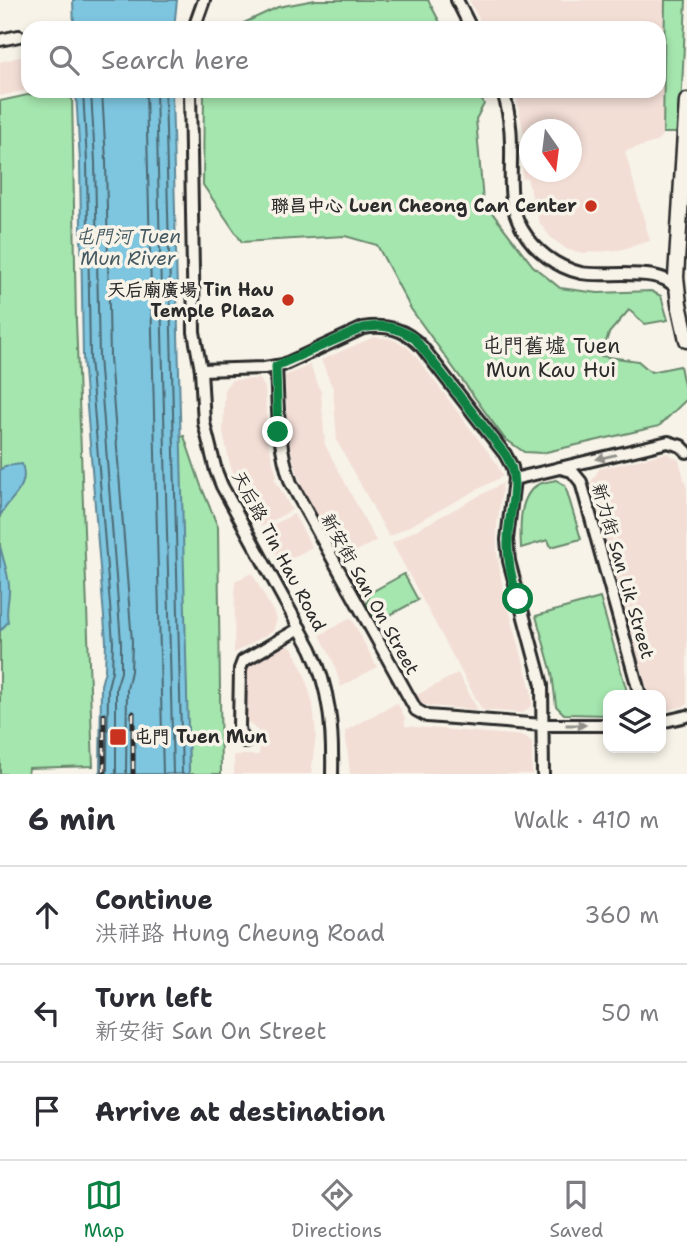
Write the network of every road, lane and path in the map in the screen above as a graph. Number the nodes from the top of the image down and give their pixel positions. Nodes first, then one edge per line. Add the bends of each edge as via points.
1 (204, 0) edge
2 (457, 0) edge
3 (196, 21) edge
4 (468, 21) edge
5 (19, 36) dead end
6 (0, 40) edge
7 (190, 98) edge
8 (504, 98) edge
9 (687, 101) edge
10 (677, 253) junction
11 (641, 275) junction
12 (677, 294) junction
13 (687, 340) edge
14 (276, 366) junction
15 (201, 370) junction
16 (687, 452) edge
17 (560, 468) junction
18 (514, 479) junction
19 (300, 628) junction
20 (639, 690) edge
21 (687, 716) edge
22 (666, 721) edge
23 (543, 725) junction
24 (603, 725) edge
25 (246, 742) dead end
26 (332, 774) edge
27 (543, 774) edge

1 - 3 street
2 - 4 street
5 - 6 street
7 - 15 street, 天后路 Tin Hau Road via 194,332
8 - 11 street via 512,202 529,239 548,258 571,270
9 - 10 main road
10 - 11 street via 667,268
10 - 12 main road
11 - 12 street via 668,279
12 - 13 main road
14 - 15 street
14 - 18 street via 363,328 385,326 406,333 422,347 505,454
14 - 23 street, 新安街 San On Street via 278,432 291,483 411,706 427,716
15 - 19 street, 天后路 Tin Hau Road via 204,423 216,471
16 -> 17 street via 668,442
17 - 18 street
17 - 20 street, 新力街 San Lik Street via 572,471 581,482
18 - 23 street via 509,561 542,685
19 - 25 street via 248,656 241,665 239,727
19 - 26 street, 天后路 Tin Hau Road via 330,705
21 - 22 street
23 -> 24 street, 新安街 San On Street
23 - 27 street

